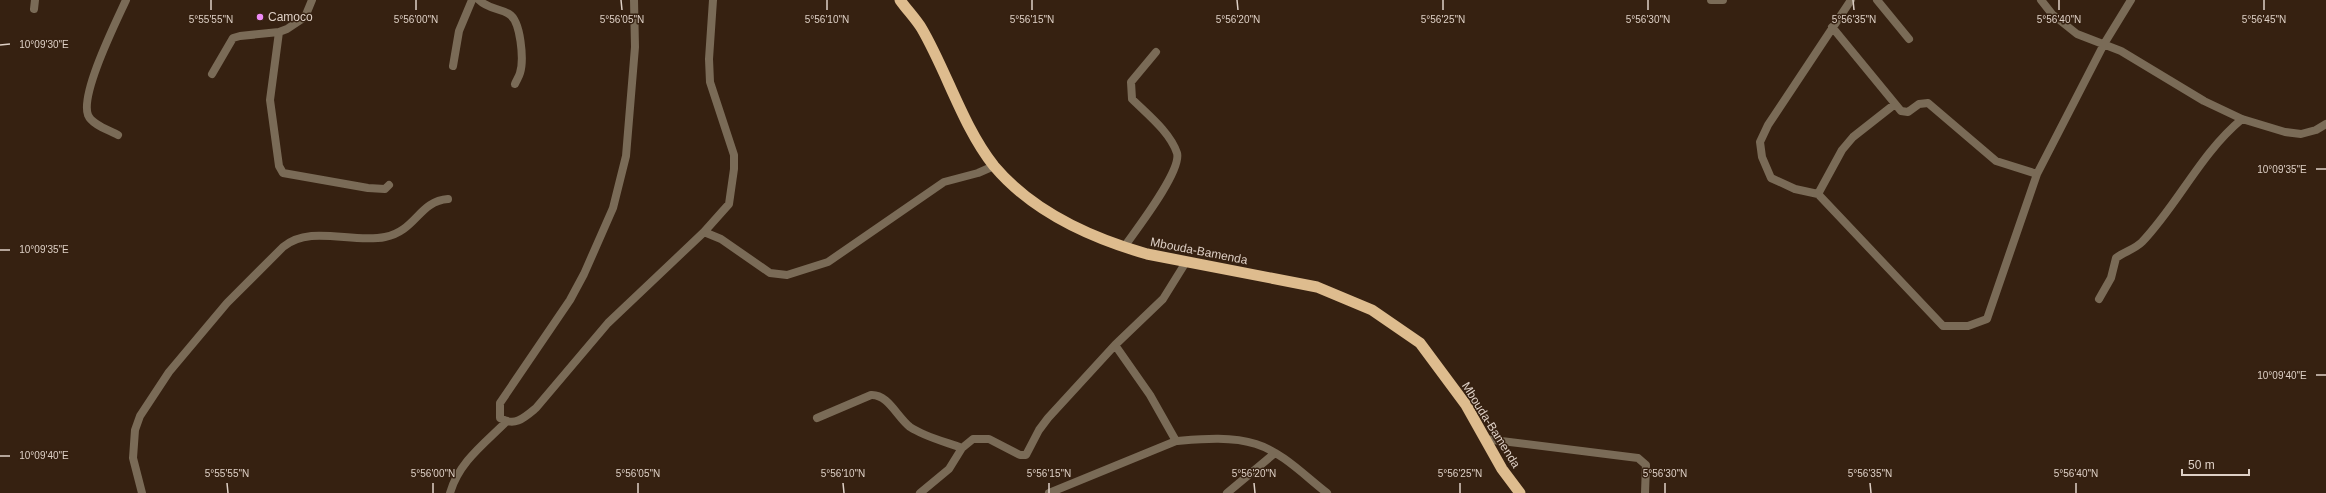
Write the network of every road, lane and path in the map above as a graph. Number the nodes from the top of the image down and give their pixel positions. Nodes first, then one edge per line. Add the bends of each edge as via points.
1 (36, 0) edge
2 (126, 0) edge
3 (312, 0) edge
4 (472, 0) edge
5 (479, 0) edge
6 (634, 0) edge
7 (713, 0) edge
8 (900, 0) edge
9 (1711, 0) edge
10 (1723, 0) edge
11 (1877, 0) edge
12 (2041, 0) edge
13 (2131, 0) edge
14 (1848, 1) edge
15 (34, 9) dead end
16 (1832, 27) junction
17 (279, 32) junction
18 (1909, 39) dead end
19 (2104, 44) junction
20 (1156, 52) dead end
21 (454, 66) dead end
22 (212, 74) dead end
23 (515, 84) dead end
24 (1895, 104) junction
25 (2242, 119) junction
26 (2326, 124) edge
27 (118, 135) dead end
28 (994, 166) junction
29 (2037, 174) junction
30 (389, 185) dead end
31 (1818, 194) junction
32 (448, 198) dead end
33 (704, 232) junction
34 (1124, 248) junction
35 (1186, 262) junction
36 (2099, 299) dead end
37 (1115, 346) junction
38 (816, 418) dead end
39 (506, 422) junction
40 (1485, 439) junction
41 (1176, 441) junction
42 (962, 448) junction
43 (1275, 453) junction
44 (142, 493) edge
45 (450, 493) edge
46 (920, 493) edge
47 (1049, 493) edge
48 (1227, 493) edge
49 (1327, 493) edge
50 (1520, 493) edge
51 (1645, 493) edge

1 - 15 street
2 - 27 street via 90,87 86,104 88,116
3 - 17 street via 304,17 297,24
4 - 21 street via 459,31
5 - 23 street via 486,7 509,14 518,24 521,59 520,73
6 - 39 street via 634,62 626,156 621,184 584,274 570,300 500,403 500,418
7 - 33 street via 710,82 731,144 734,169 729,204
8 - 28 highway, Mbouda-Bamenda via 922,29 958,104
9 - 10 street
11 - 18 street
12 - 19 street via 2052,14 2077,34
13 - 19 street
14 - 16 street
16 - 24 street
16 - 31 street via 1768,125 1760,142 1762,156 1771,178 1796,189
17 - 22 street via 232,38
17 - 30 street via 270,100 279,166 283,173 368,188 385,189
19 - 25 street via 2121,51 2204,101
19 - 29 street
20 - 34 street via 1131,82 1132,99 1168,137 1177,153 1177,163 1171,177
24 - 29 street via 1904,112 1919,104 1928,103 1996,161
24 - 31 street via 1853,137 1842,150
25 - 26 street via 2285,132 2301,134
25 - 36 street via 2210,150 2141,243 2116,258 2111,278
28 - 33 street via 944,182 828,262 786,275 770,272 721,239
28 - 34 highway, Mbouda-Bamenda via 1024,196 1061,220
29 - 31 street via 1987,319 1968,326 1943,326
32 - 44 street via 432,202 401,233 365,240 305,236 291,240 283,247 227,303 169,372 140,416 135,430 133,458
33 - 39 street via 608,323 536,408 522,420 515,423
34 - 35 highway, Mbouda-Bamenda
35 - 37 street via 1163,299
35 - 40 highway, Mbouda-Bamenda via 1317,287 1372,310 1420,343 1466,405
37 - 41 street via 1150,395
37 - 42 street via 1048,418 1026,455 1020,455 980,438 973,438
38 - 42 street via 876,394 883,397 910,427
39 - 45 street via 463,464 454,477
40 - 50 highway, Mbouda-Bamenda via 1502,469
40 - 51 street via 1638,458 1646,465
41 - 43 street via 1228,440 1255,444
41 - 47 street
42 - 46 street via 949,469
43 - 48 street
43 - 49 street

